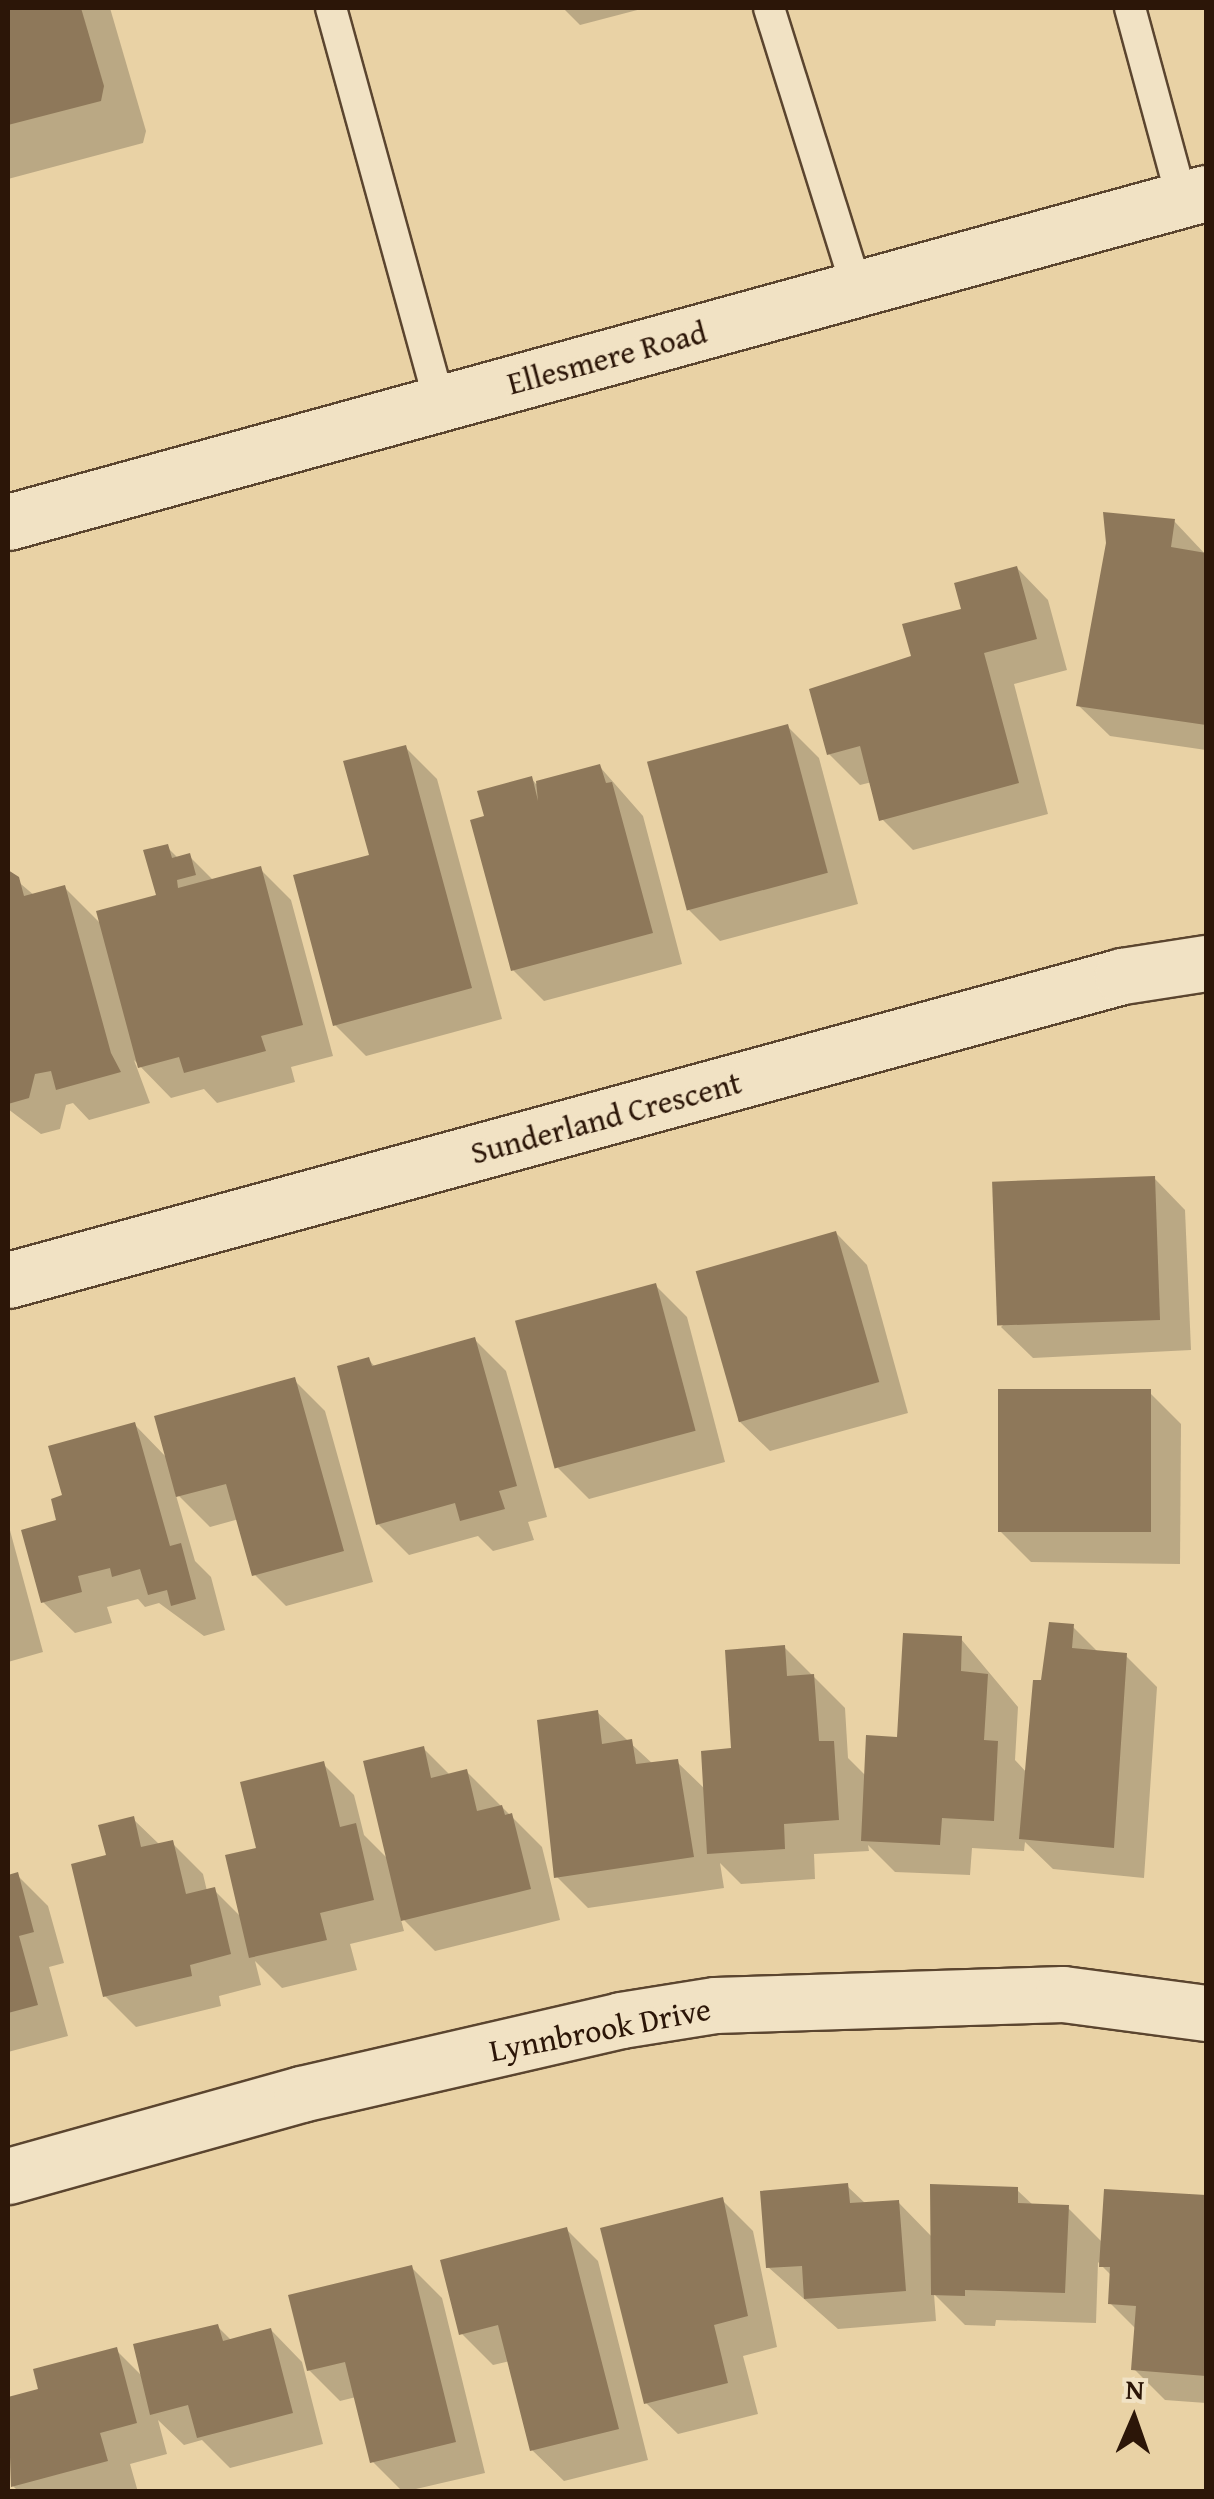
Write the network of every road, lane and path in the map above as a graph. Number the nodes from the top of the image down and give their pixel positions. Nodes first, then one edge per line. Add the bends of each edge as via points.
1 (331, 8) edge
2 (768, 8) edge
3 (1130, 8) edge
4 (1194, 196) edge
5 (857, 289) junction
6 (440, 404) junction
7 (8, 522) edge
8 (1206, 963) edge
9 (8, 1280) edge
10 (1206, 2013) edge
11 (8, 2176) edge

1 - 6 lane
2 - 5 lane
3 - 4 lane
4 - 5 street, Ellesmere Road
5 - 6 street, Ellesmere Road
6 - 7 street, Ellesmere Road
8 - 9 street, Sunderland Crescent via 1122,976
10 - 11 street, Lynnbrook Drive via 1063,1994 715,2005 301,2094

